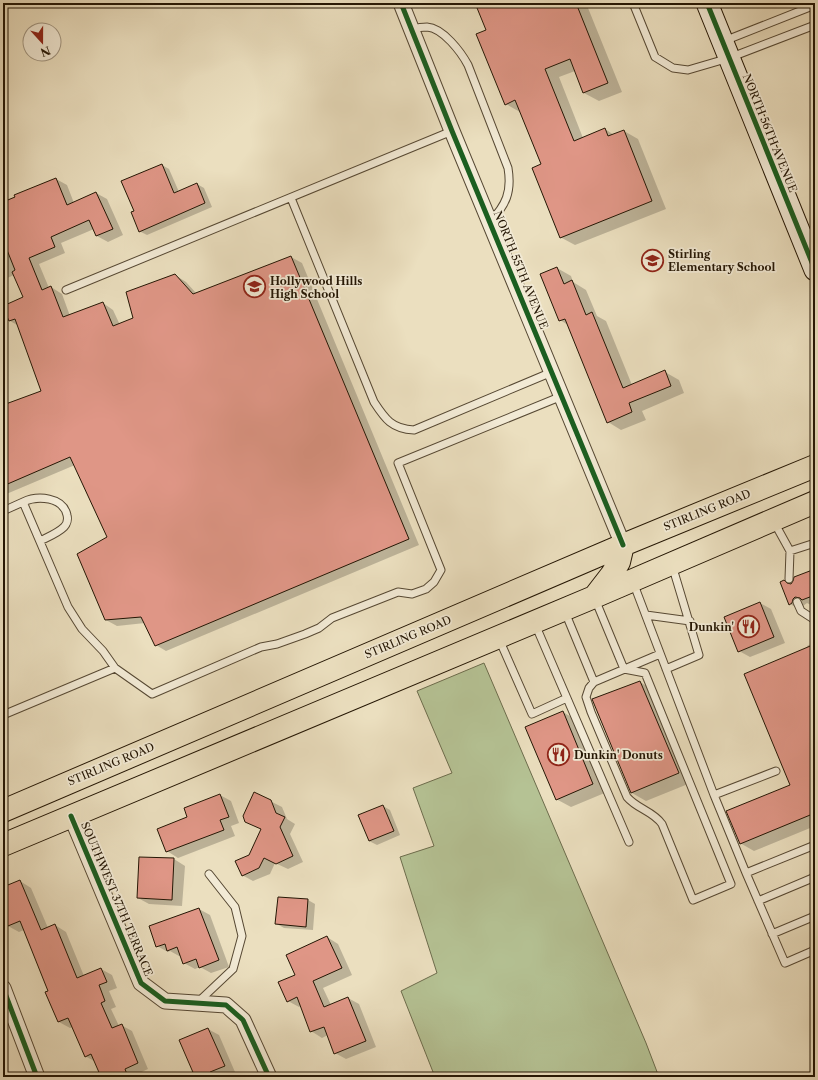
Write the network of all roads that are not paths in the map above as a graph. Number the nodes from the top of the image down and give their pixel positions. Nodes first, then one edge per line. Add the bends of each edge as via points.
1 (401, 3) edge
2 (633, 3) edge
3 (707, 3) edge
4 (815, 5) edge
5 (815, 25) edge
6 (411, 29) junction
7 (726, 50) junction
8 (452, 131) junction
9 (291, 198) junction
10 (490, 222) junction
11 (815, 270) edge
12 (66, 290) dead end
13 (552, 372) junction
14 (562, 396) junction
15 (815, 466) edge
16 (23, 502) junction
17 (815, 502) edge
18 (3, 511) edge
19 (773, 520) junction
20 (40, 541) junction
21 (815, 543) edge
22 (624, 545) junction
23 (790, 551) junction
24 (672, 563) junction
25 (788, 579) dead end
26 (632, 580) junction
27 (594, 597) junction
28 (797, 602) dead end
29 (564, 610) junction
30 (646, 615) junction
31 (815, 620) edge
32 (690, 621) junction
33 (534, 622) junction
34 (498, 637) junction
35 (660, 654) junction
36 (115, 668) junction
37 (624, 669) junction
38 (666, 669) junction
39 (594, 682) junction
40 (567, 698) junction
41 (3, 715) edge
42 (776, 771) dead end
43 (714, 795) junction
44 (3, 811) edge
45 (71, 816) junction
46 (629, 842) dead end
47 (3, 845) edge
48 (815, 845) edge
49 (209, 874) dead end
50 (746, 874) junction
51 (815, 877) edge
52 (758, 901) junction
53 (815, 916) edge
54 (772, 934) junction
55 (815, 950) edge
56 (3, 988) edge
57 (197, 1003) junction
58 (37, 1077) edge
59 (269, 1077) edge

1 - 6 street, NORTH 55TH AVENUE
2 - 7 lane via 655,57 673,68 688,70
3 - 7 street, NORTH 56TH AVENUE
4 - 7 lane
5 - 7 lane
6 - 8 street, NORTH 55TH AVENUE
6 - 10 lane via 434,28 459,50 468,65 508,168 509,186 505,204
7 - 11 street, NORTH 56TH AVENUE
8 - 9 lane
8 - 10 street, NORTH 55TH AVENUE
9 - 12 lane
9 - 13 lane via 374,402 390,423 406,430 414,430
10 - 13 street, NORTH 55TH AVENUE
13 - 14 street, NORTH 55TH AVENUE
14 - 22 street, NORTH 55TH AVENUE
14 - 36 lane via 398,463 441,570 434,582 426,588 412,594 398,592 332,618 306,634 261,647 152,694
15 - 22 main road, STIRLING ROAD
16 - 18 lane
16 - 20 lane
16 - 20 lane via 40,498 59,503 66,510 68,519 65,526
17 - 19 main road
19 - 23 lane
19 - 24 main road
20 - 36 lane via 68,607 82,629
21 - 23 lane
22 - 27 main road via 619,562
22 - 44 main road, STIRLING ROAD
23 - 25 lane
24 - 26 main road
24 - 32 lane
26 - 27 main road
26 - 30 lane
27 - 29 main road
27 - 37 lane
28 - 31 lane via 801,611
29 - 33 main road
29 - 39 lane
30 - 32 lane
30 - 35 lane
32 - 38 lane via 699,655
33 - 34 main road
33 - 40 lane
34 - 40 lane via 532,714
34 - 45 main road
35 - 37 lane
35 - 38 lane
36 - 41 lane
37 - 39 lane
37 - 39 lane via 645,673 731,884 693,900 662,824 657,817 627,797 587,703 587,693
38 - 43 lane
40 - 46 lane
42 - 43 lane
43 - 50 lane
45 - 47 main road
45 - 57 street, SOUTHWEST 37TH TERRACE via 141,983 165,1001
48 - 50 lane
49 - 57 lane via 235,908 242,936 233,969
50 - 52 lane
51 - 52 lane
52 - 54 lane
53 - 54 lane
54 - 55 lane via 785,963
56 - 58 street
57 - 59 street, SOUTHWEST 37TH TERRACE via 226,1005 243,1020

